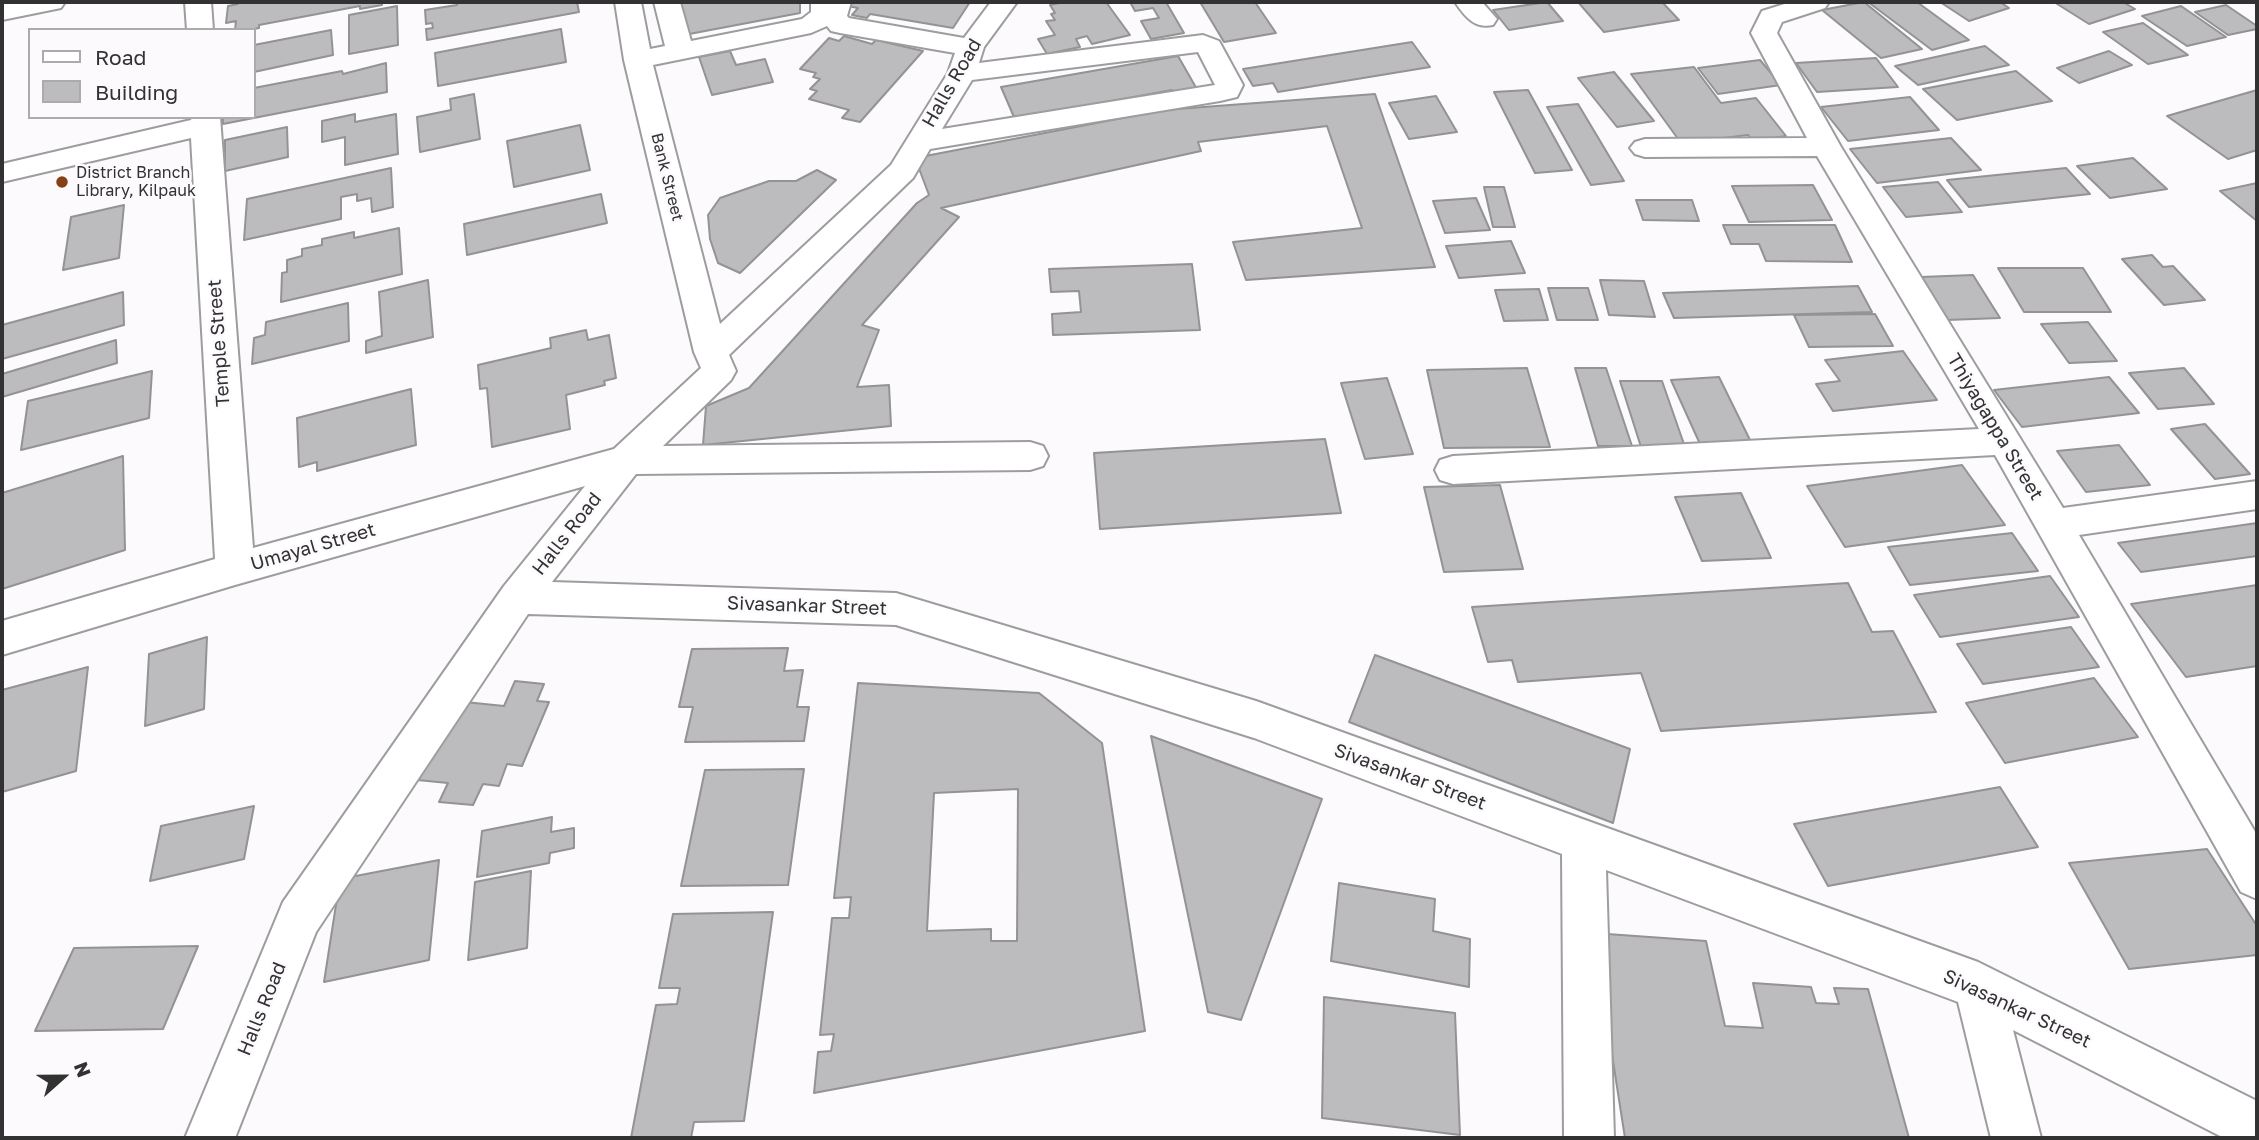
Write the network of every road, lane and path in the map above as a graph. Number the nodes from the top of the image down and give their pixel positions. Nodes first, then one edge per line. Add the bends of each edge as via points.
1 (52, 2) edge
2 (198, 2) edge
3 (824, 2) edge
4 (838, 2) edge
5 (1004, 2) edge
6 (1816, 2) edge
7 (668, 8) edge
8 (630, 11) edge
9 (2, 12) edge
10 (200, 28) edge
11 (680, 51) junction
12 (638, 60) junction
13 (966, 60) junction
14 (206, 121) edge
15 (918, 142) junction
16 (1826, 147) junction
17 (1645, 148) dead end
18 (2, 173) edge
19 (711, 352) junction
20 (2005, 441) junction
21 (1030, 456) dead end
22 (626, 460) junction
23 (1453, 470) dead end
24 (2257, 495) edge
25 (2053, 524) junction
26 (235, 569) junction
27 (518, 597) junction
28 (2, 638) edge
29 (1585, 841) junction
30 (2257, 877) edge
31 (1978, 986) junction
32 (2257, 1128) edge
33 (210, 1138) edge
34 (1589, 1138) edge
35 (2016, 1138) edge

1 - 9 street
2 - 10 street
3 - 11 street via 824,15 811,25
4 - 13 street via 833,18 840,25
5 - 13 street, Halls Road
6 - 16 street, Thiyagappa Street via 1771,17 1765,33
7 - 8 street
7 - 11 street
8 - 12 street, Bank Street
11 - 12 street
12 - 19 street, Bank Street
13 - 15 street, Halls Road
13 - 15 street via 1203,43 1229,85 1220,93
14 - 18 street
14 - 26 street, Temple Street
15 - 19 street, Halls Road via 902,171
16 - 17 street
16 - 20 street, Thiyagappa Street
19 - 22 street, Halls Road via 719,371
20 - 23 street
20 - 25 street, Thiyagappa Street
21 - 22 street
22 - 26 street, Umayal Street
22 - 27 street, Halls Road
24 - 25 street
25 - 30 street, Thiyagappa Street
26 - 28 street, Umayal Street
27 - 29 street, Sivasankar Street via 896,609 1256,720
27 - 33 street, Halls Road via 299,918
29 - 31 street, Sivasankar Street
29 - 34 street
31 - 32 street, Sivasankar Street
31 - 35 street

